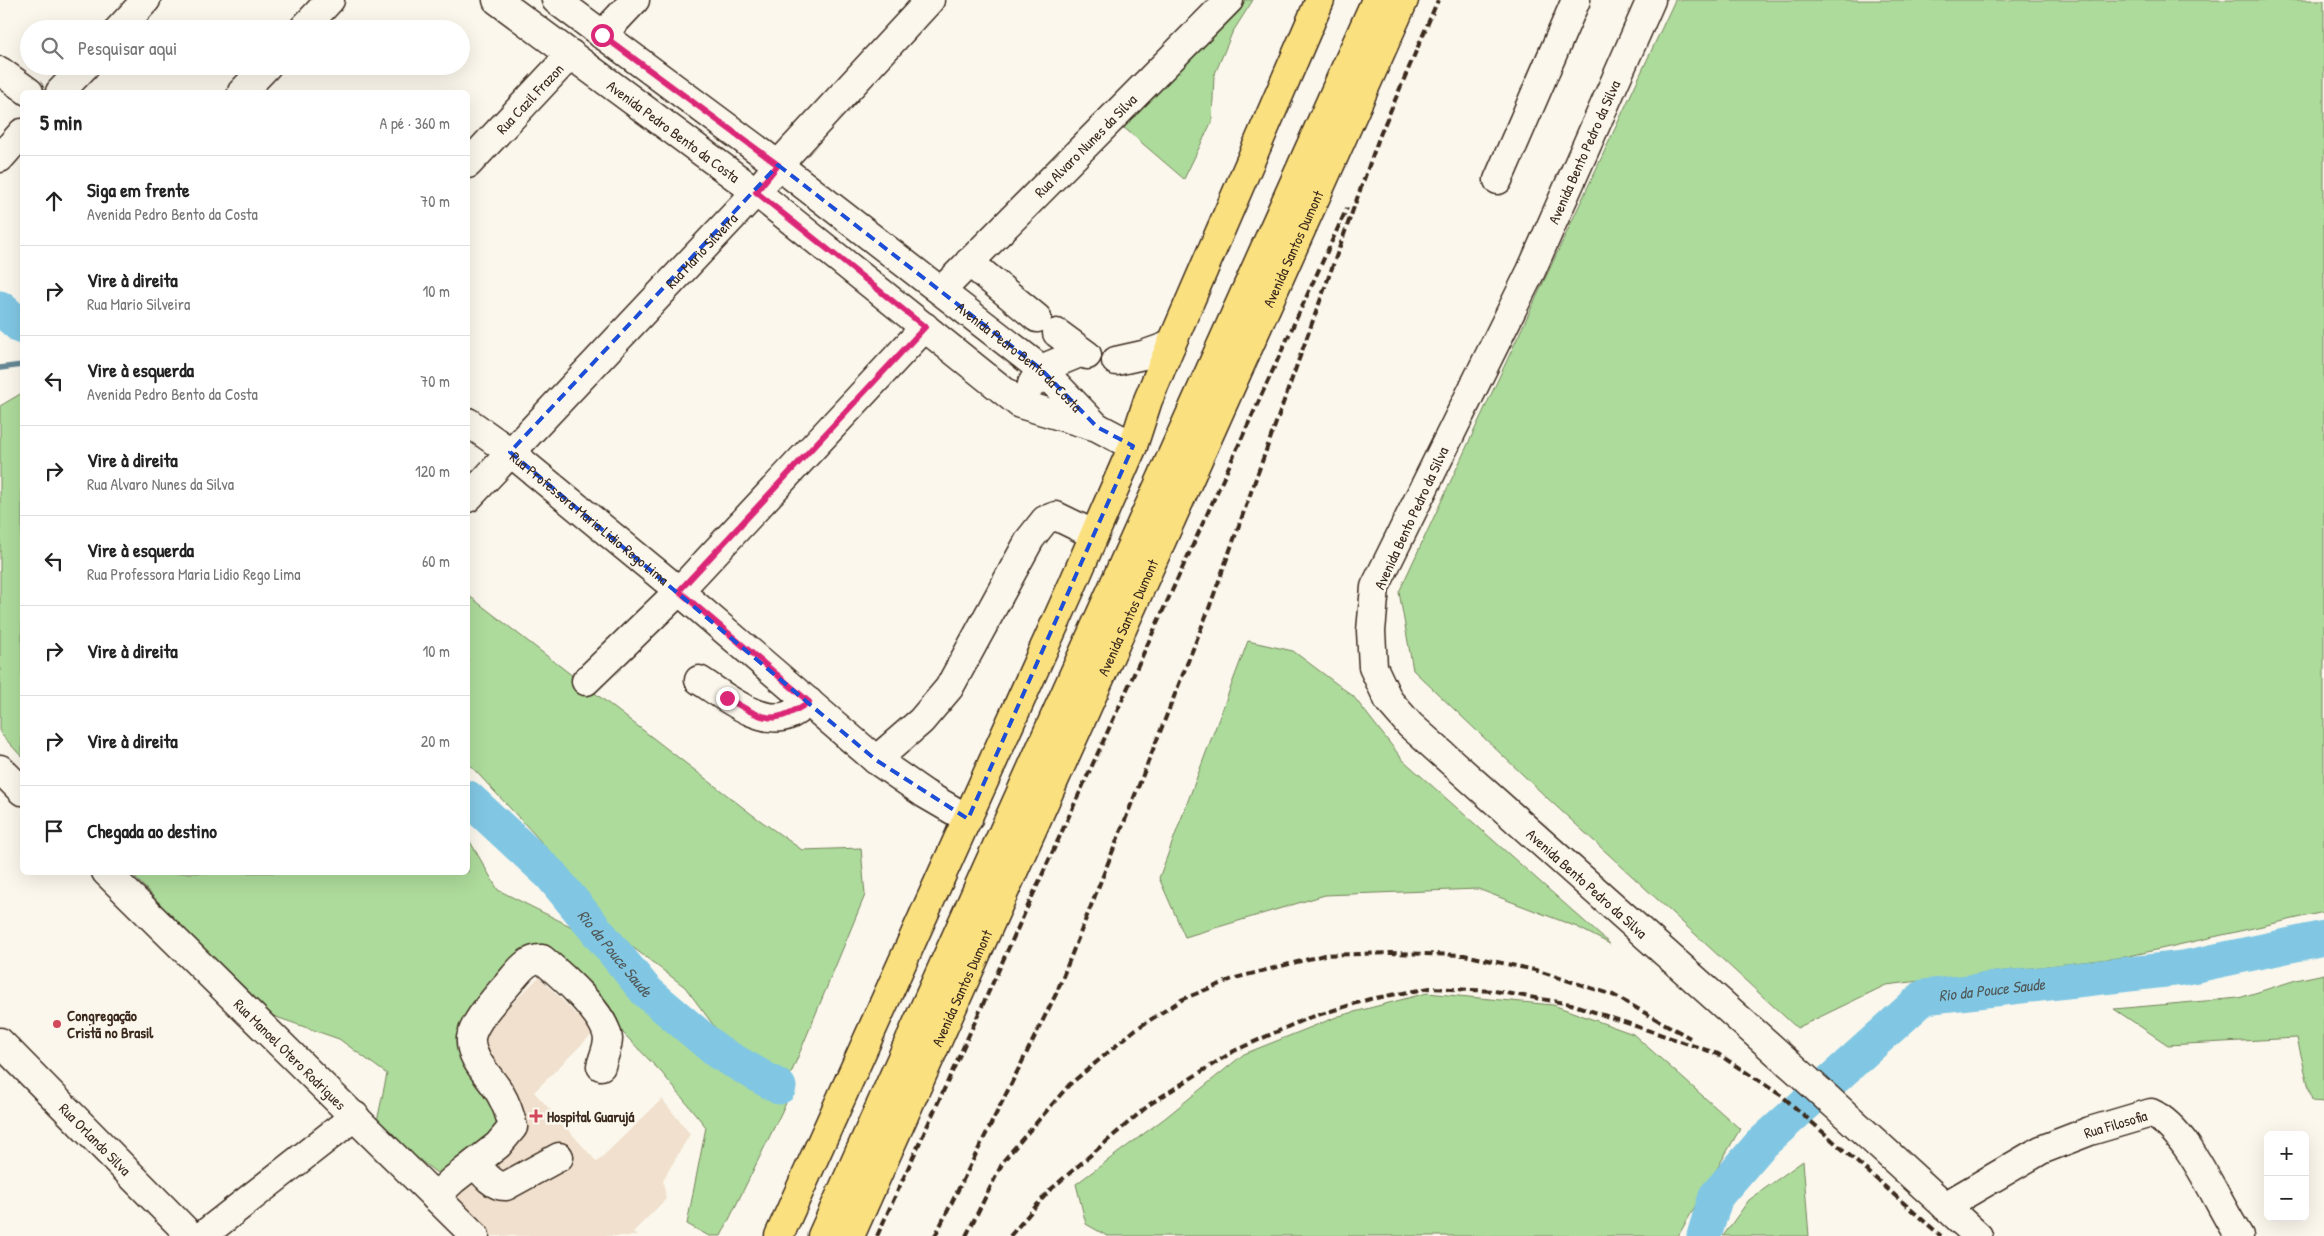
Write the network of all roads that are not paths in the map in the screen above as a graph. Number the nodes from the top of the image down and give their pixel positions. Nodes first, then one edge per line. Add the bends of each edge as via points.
1 (146, 0) edge
2 (330, 0) edge
3 (496, 0) edge
4 (556, 0) edge
5 (635, 0) edge
6 (930, 0) edge
7 (1228, 0) edge
8 (1320, 0) edge
9 (1376, 0) edge
10 (1404, 0) edge
11 (1576, 0) edge
12 (1651, 0) edge
13 (127, 20) edge
14 (311, 20) edge
15 (602, 35) junction
16 (571, 54) junction
17 (0, 70) edge
18 (76, 75) edge
19 (258, 75) edge
20 (26, 90) edge
21 (62, 90) edge
22 (244, 90) edge
23 (20, 136) edge
24 (0, 158) edge
25 (470, 162) edge
26 (778, 165) junction
27 (1498, 180) dead end
28 (756, 192) junction
29 (969, 262) junction
30 (941, 291) junction
31 (925, 327) junction
32 (1171, 345) junction
33 (1116, 361) dead end
34 (1041, 370) junction
35 (1020, 404) junction
36 (470, 423) edge
37 (1097, 427) junction
38 (1133, 446) junction
39 (510, 452) junction
40 (470, 496) edge
41 (1093, 534) junction
42 (679, 591) junction
43 (699, 680) dead end
44 (586, 681) dead end
45 (809, 702) junction
46 (876, 760) junction
47 (0, 769) edge
48 (20, 789) edge
49 (968, 819) junction
50 (109, 875) edge
51 (0, 1042) edge
52 (601, 1066) dead end
53 (354, 1116) junction
54 (559, 1158) dead end
55 (475, 1164) junction
56 (435, 1197) junction
57 (1945, 1206) junction
58 (191, 1236) edge
59 (202, 1236) edge
60 (475, 1236) edge
61 (779, 1236) edge
62 (822, 1236) edge
63 (850, 1236) edge
64 (1978, 1236) edge
65 (2239, 1236) edge

1 - 13 street
2 - 14 street
3 - 16 street, Avenida Pedro Bento da Costa
4 - 15 street, Avenida Pedro Bento da Costa
5 - 15 street
6 - 26 street, Rua Mario Silveira
7 - 29 street, Rua Alvaro Nunes da Silva
8 - 32 main road
9 - 62 main road, Avenida Santos Dumont
10 - 63 main road, Avenida Santos Dumont
11 - 27 street
12 - 57 street, Avenida Bento Pedro da Silva via 1531,271 1375,587 1371,631 1373,667 1389,701 1410,725 1802,1074
15 - 26 street, Avenida Pedro Bento da Costa
16 - 25 street, Rua Cazil Frazon
16 - 28 street, Avenida Pedro Bento da Costa
17 - 20 street
18 - 21 street
19 - 22 street
23 - 24 street
26 - 28 street, Rua Mario Silveira
26 - 30 street, Avenida Pedro Bento da Costa
28 - 31 street, Avenida Pedro Bento da Costa
28 - 39 street, Rua Mario Silveira
29 - 30 street, Rua Alvaro Nunes da Silva
29 - 34 street via 1084,353
30 - 34 street, Avenida Pedro Bento da Costa
31 - 35 street, Avenida Pedro Bento da Costa
31 - 42 street
32 - 33 street
32 - 38 main road
34 - 35 street
34 - 37 street, Avenida Pedro Bento da Costa
35 - 37 street, Avenida Pedro Bento da Costa
36 - 39 street, Rua Professora Maria Lidio Rego Lima
37 - 38 street, Avenida Pedro Bento da Costa
38 - 41 main road
39 - 40 street, Rua Mario Silveira
39 - 42 street, Rua Professora Maria Lidio Rego Lima
41 - 46 street via 1056,516 1040,524 949,688 921,721
41 - 49 main road
42 - 44 street
42 - 45 street, Rua Professora Maria Lidio Rego Lima
43 - 45 street via 757,715 776,719 790,715
45 - 46 street, Rua Professora Maria Lidio Rego Lima
46 - 49 street, Rua Professora Maria Lidio Rego Lima
47 - 48 street
49 - 61 main road
50 - 53 street, Rua Manoel Otero Rodrigues
51 - 58 street, Rua Orlando Silva
52 - 55 street via 608,1039 602,1023 586,1000 542,959 525,965 482,1017 471,1037 472,1049 502,1096 513,1127
53 - 56 street, Rua Manoel Otero Rodrigues
53 - 59 street
54 - 55 street via 500,1187
55 - 56 street
56 - 60 street, Rua Manoel Otero Rodrigues
57 - 64 street, Avenida Bento Pedro da Silva
57 - 65 street, Rua Filosofia via 2042,1150 2090,1131 2151,1113 2180,1136

